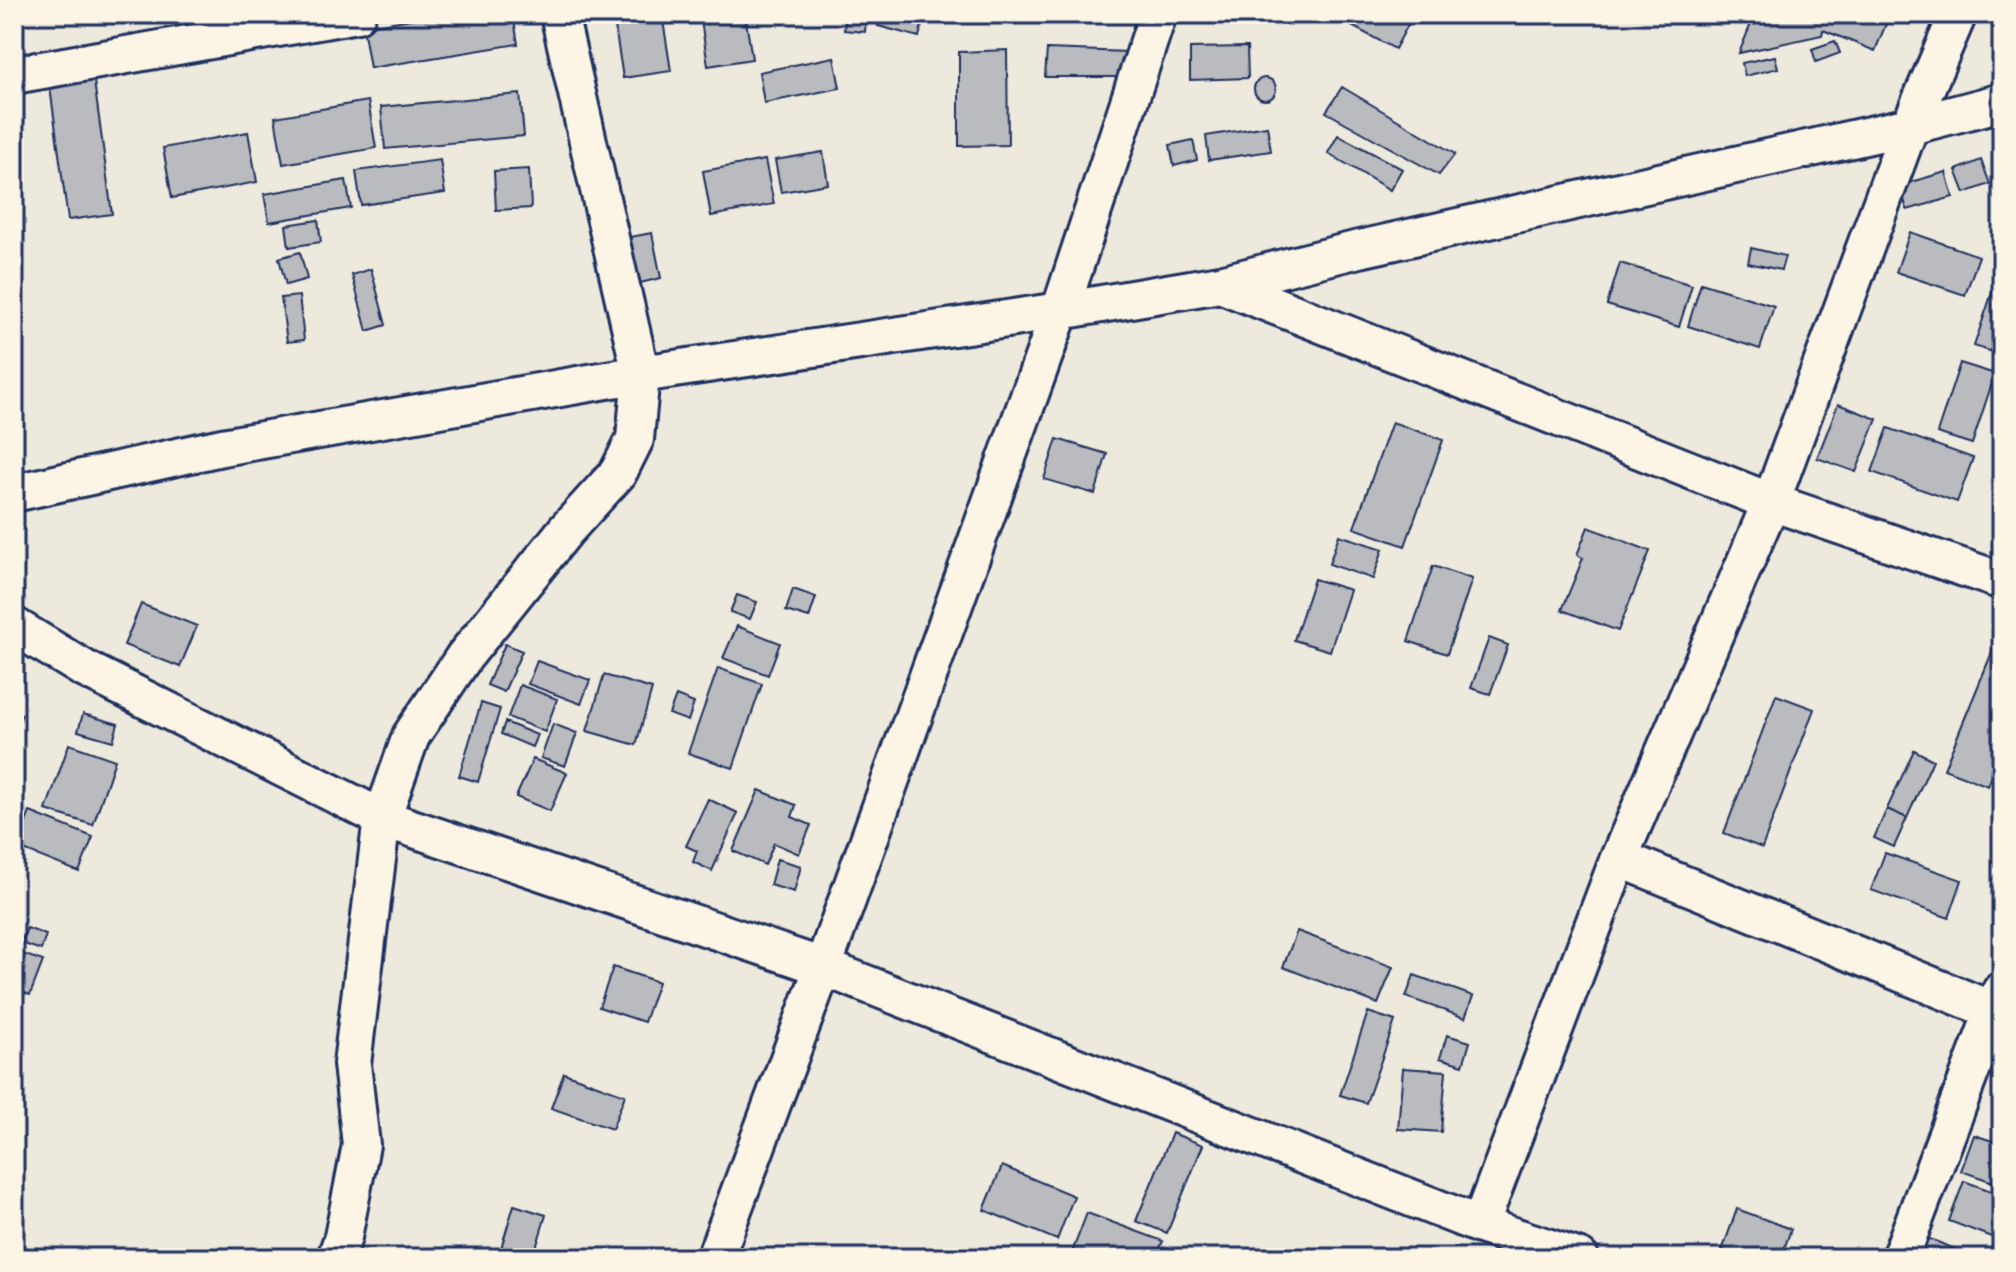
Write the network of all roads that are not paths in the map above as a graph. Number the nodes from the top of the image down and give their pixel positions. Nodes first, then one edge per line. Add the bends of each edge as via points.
1 (357, 14) edge
2 (559, 14) edge
3 (1158, 14) edge
4 (1958, 14) edge
5 (14, 75) edge
6 (2002, 102) edge
7 (1910, 126) junction
8 (1220, 284) junction
9 (1060, 311) junction
10 (641, 374) junction
11 (14, 493) edge
12 (1771, 502) junction
13 (2002, 581) edge
14 (14, 626) edge
15 (382, 818) junction
16 (1619, 858) junction
17 (823, 967) junction
18 (1998, 1000) edge
19 (1480, 1225) junction
20 (336, 1258) edge
21 (715, 1258) edge
22 (1580, 1258) edge
23 (1900, 1258) edge

1 - 5 street
2 - 10 street
3 - 9 street
4 - 7 street
6 - 7 street
7 - 8 street
7 - 12 street
8 - 9 street
8 - 12 street
9 - 10 street
9 - 17 street
10 - 11 street via 222,447
10 - 15 street via 635,439 618,473 464,657 411,736
12 - 13 street
12 - 16 street
14 - 15 street via 83,668
15 - 17 street
15 - 20 street via 352,1064 361,1145
16 - 18 street
16 - 19 street
17 - 19 street
17 - 21 street
18 - 23 street
19 - 22 street

